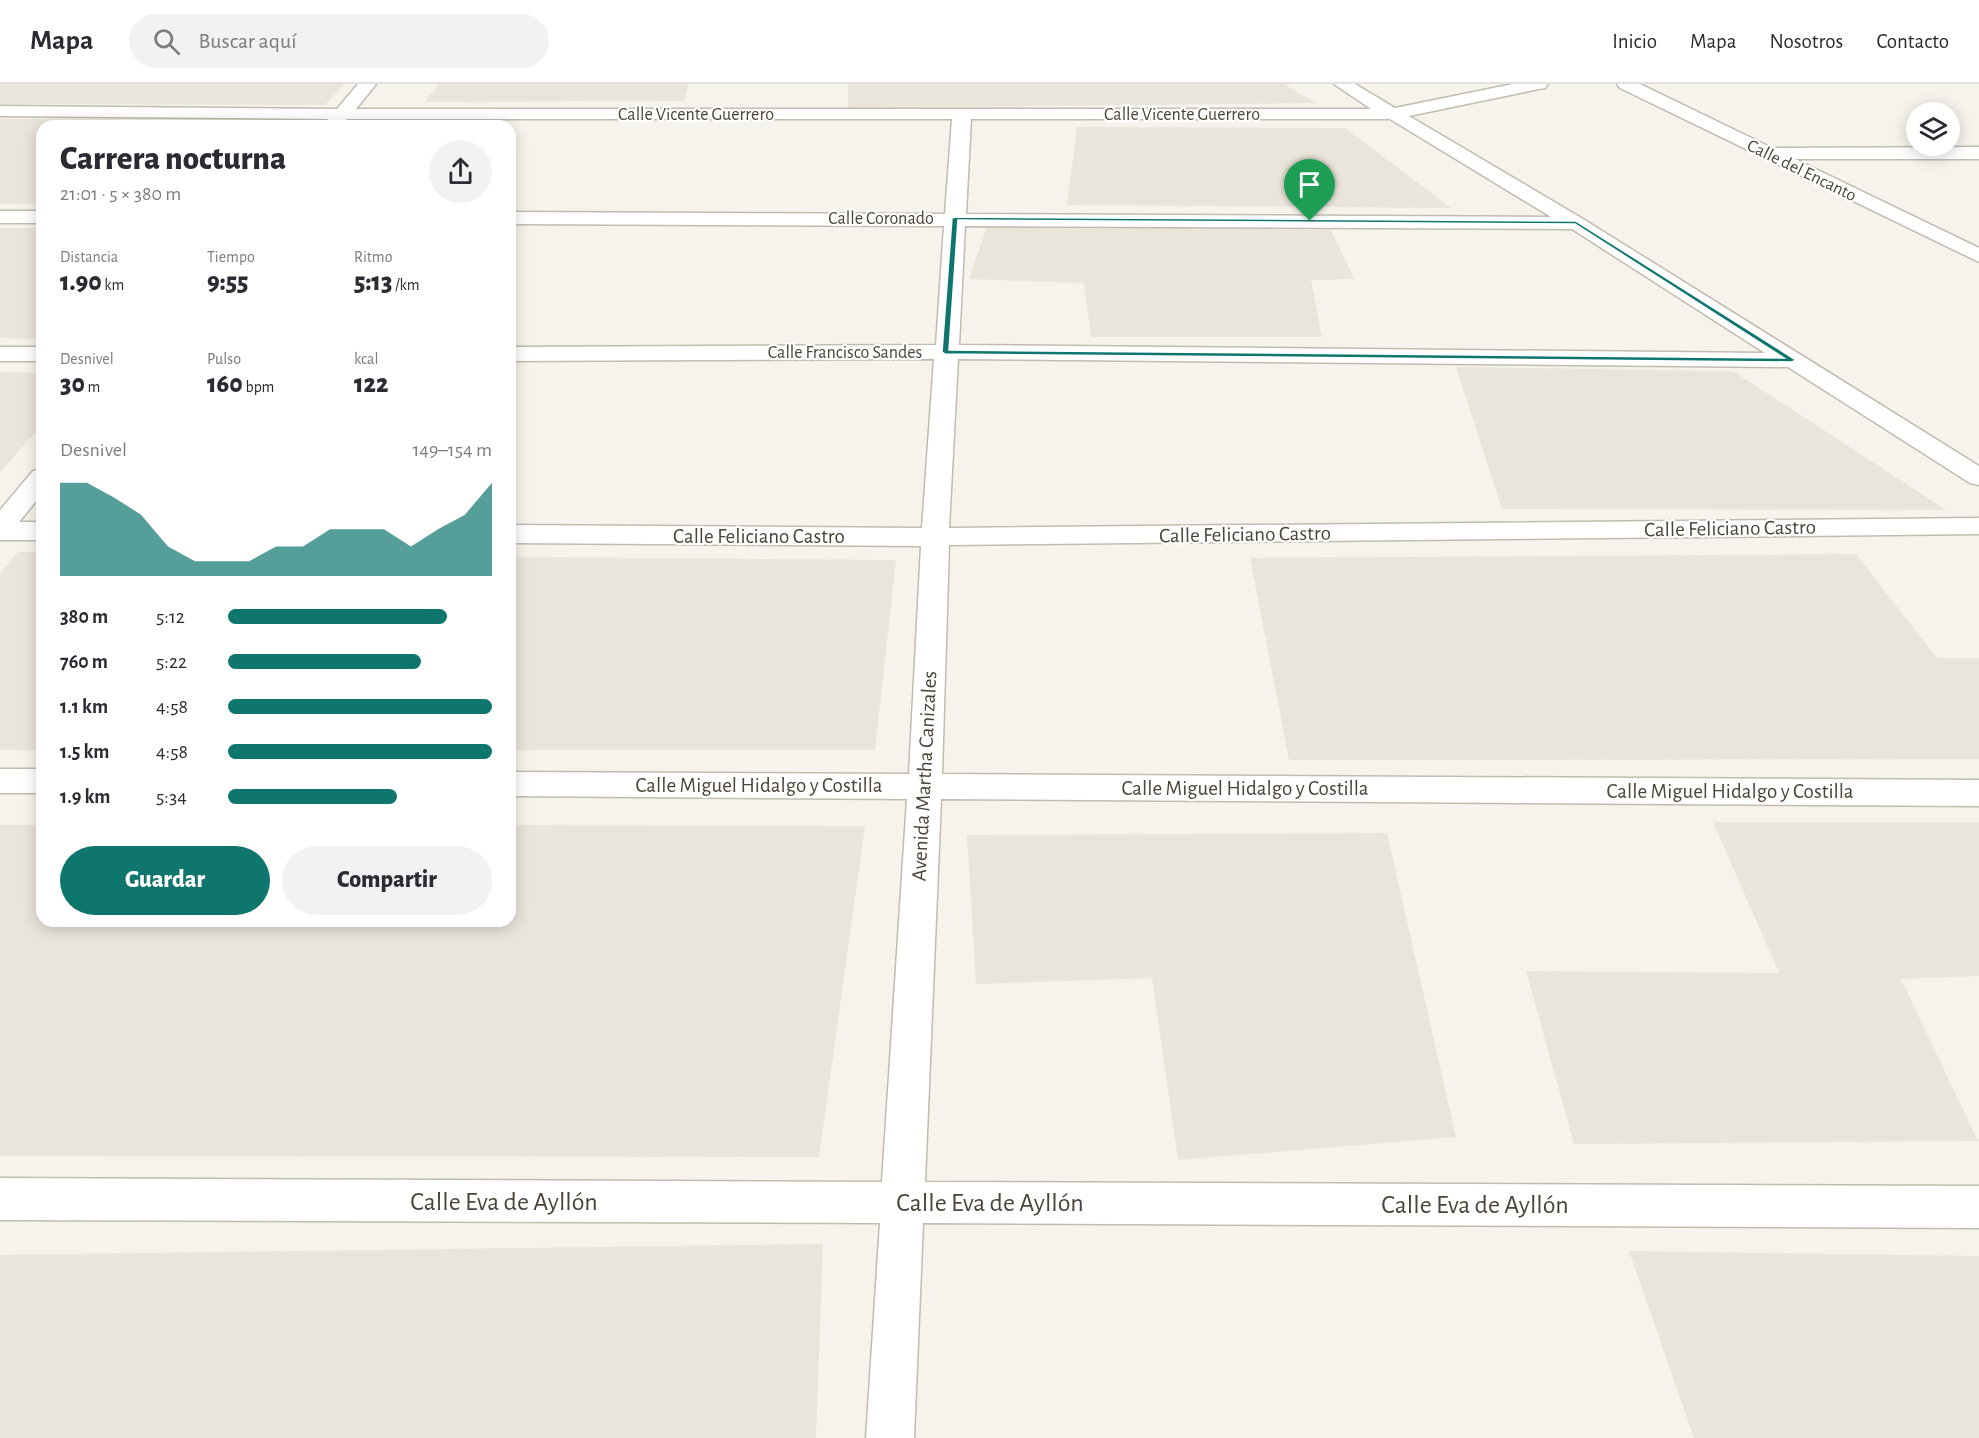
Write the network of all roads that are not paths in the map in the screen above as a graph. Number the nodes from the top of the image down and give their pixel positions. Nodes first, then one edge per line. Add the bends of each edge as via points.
1 (368, 84) edge
2 (1343, 84) edge
3 (1539, 84) edge
4 (1626, 84) edge
5 (0, 111) edge
6 (962, 114) junction
7 (1391, 114) junction
8 (337, 120) edge
9 (1766, 153) junction
10 (1979, 153) edge
11 (0, 217) edge
12 (36, 217) edge
13 (516, 218) edge
14 (955, 218) junction
15 (1576, 223) junction
16 (1979, 256) edge
17 (945, 352) junction
18 (0, 354) edge
19 (36, 354) edge
20 (516, 354) edge
21 (1792, 360) junction
22 (1979, 477) edge
23 (36, 484) edge
24 (1979, 526) edge
25 (0, 529) edge
26 (36, 531) edge
27 (516, 534) edge
28 (934, 537) junction
29 (0, 781) edge
30 (36, 781) edge
31 (516, 784) edge
32 (924, 786) junction
33 (1979, 793) edge
34 (0, 1200) edge
35 (901, 1201) junction
36 (1979, 1207) edge
37 (890, 1438) edge

1 - 8 street
2 - 7 street
3 - 7 street, Calle Vicente Guerrero
4 - 9 street, Calle del Encanto
5 - 8 street, Calle Vicente Guerrero
6 - 7 street, Calle Vicente Guerrero
6 - 8 street, Calle Vicente Guerrero
6 - 14 street, Avenida Martha Canizales
7 - 15 street
9 - 10 street
9 - 16 street, Calle del Encanto
11 - 12 street
13 - 14 street, Calle Coronado
14 - 15 street, Calle Coronado
14 - 17 street, Avenida Martha Canizales
15 - 21 street
17 - 20 street, Calle Francisco Sandes
17 - 21 street, Calle Francisco Sandes
17 - 28 street, Avenida Martha Canizales
18 - 19 street
21 - 22 street
23 - 25 street
24 - 28 street, Calle Feliciano Castro
25 - 26 street
27 - 28 street, Calle Feliciano Castro
28 - 32 street, Avenida Martha Canizales
29 - 30 street
31 - 32 street, Calle Miguel Hidalgo y Costilla
32 - 33 street, Calle Miguel Hidalgo y Costilla
32 - 35 street, Avenida Martha Canizales
34 - 35 street, Calle Eva de Ayllón
35 - 36 street, Calle Eva de Ayllón
35 - 37 street, Avenida Martha Canizales

